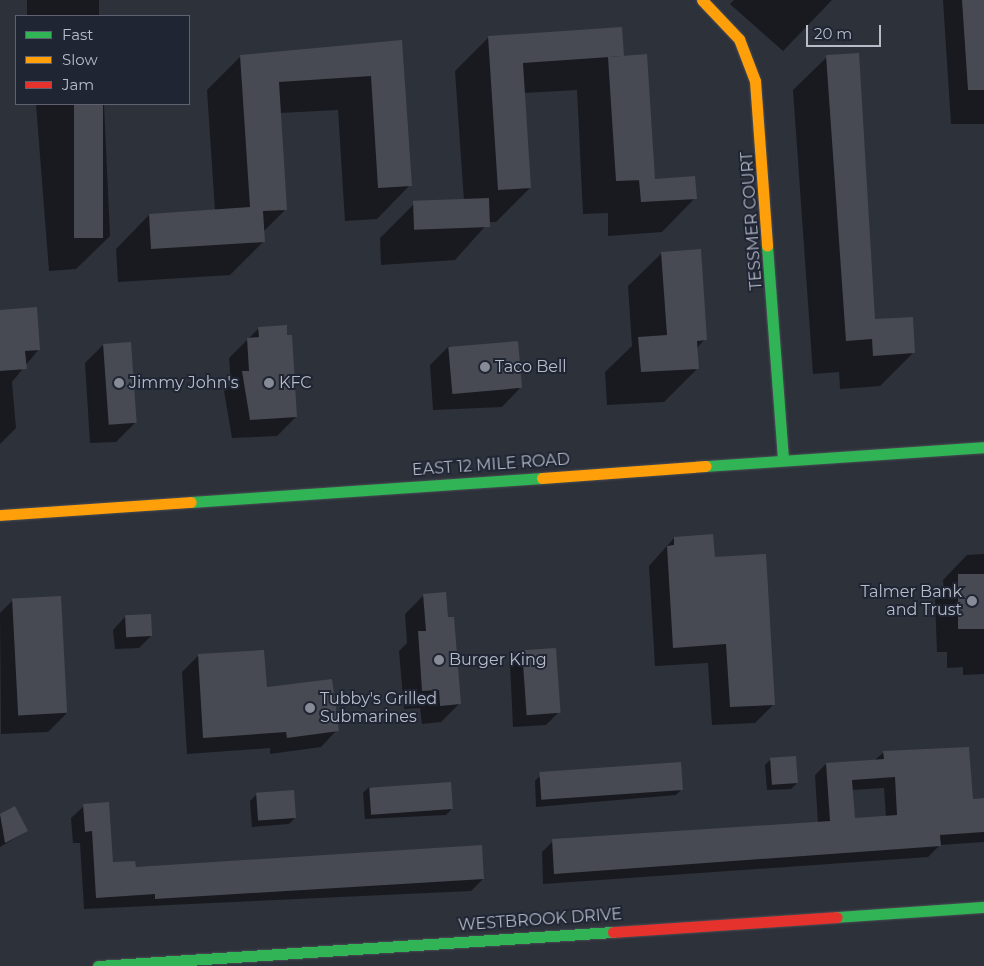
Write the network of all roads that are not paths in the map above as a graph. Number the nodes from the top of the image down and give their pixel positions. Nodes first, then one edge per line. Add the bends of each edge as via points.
1 (702, 0) edge
2 (984, 447) edge
3 (783, 459) junction
4 (0, 515) edge
5 (984, 907) edge
6 (98, 966) edge

1 - 3 street, TESSMER COURT via 739,39 756,81
2 - 3 street, EAST 12 MILE ROAD
3 - 4 street, EAST 12 MILE ROAD
5 - 6 street, WESTBROOK DRIVE

